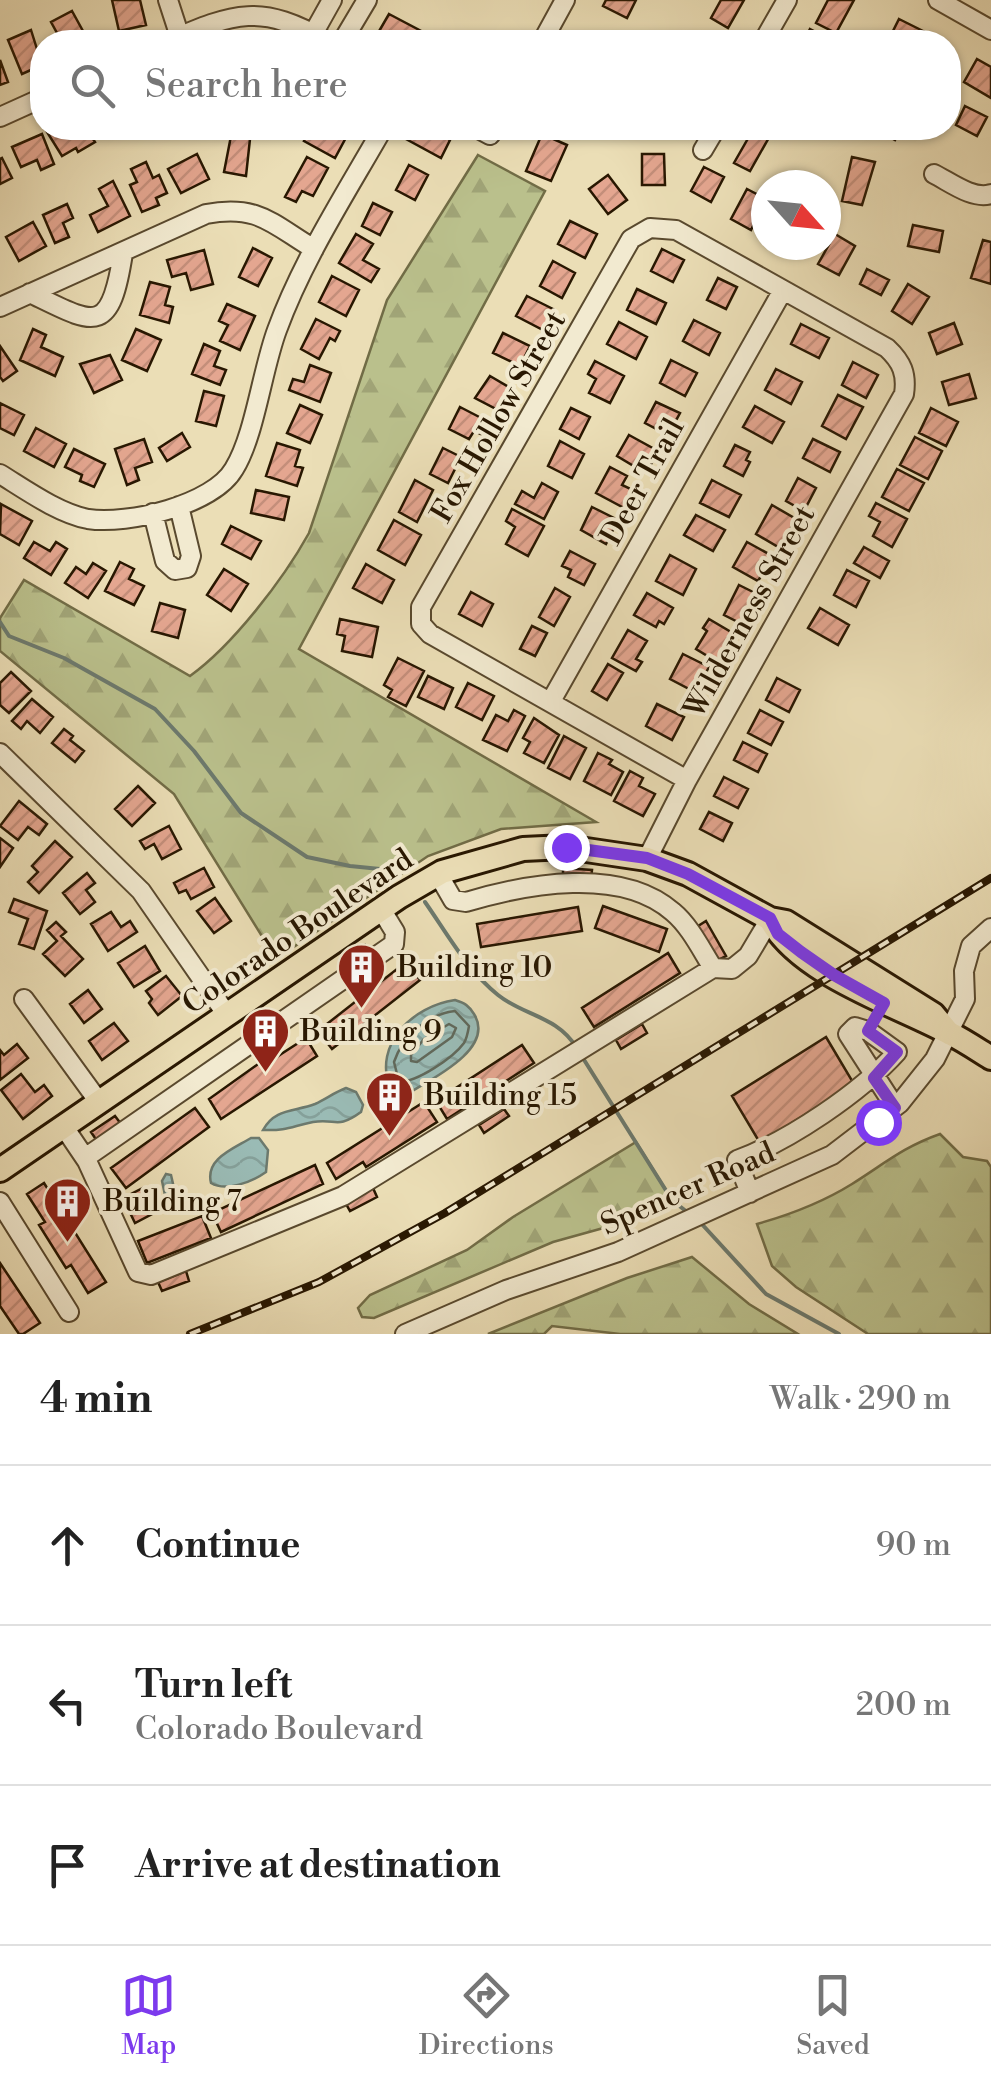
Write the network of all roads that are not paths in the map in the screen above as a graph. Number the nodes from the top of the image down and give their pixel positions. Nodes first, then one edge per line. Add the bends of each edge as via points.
1 (168, 0) edge
2 (332, 0) edge
3 (367, 0) edge
4 (566, 0) edge
5 (787, 0) edge
6 (938, 0) edge
7 (172, 30) edge
8 (201, 30) edge
9 (299, 30) edge
10 (323, 30) edge
11 (349, 30) edge
12 (549, 30) edge
13 (771, 30) edge
14 (991, 30) edge
15 (30, 103) edge
16 (0, 117) edge
17 (376, 140) edge
18 (709, 140) edge
19 (703, 150) dead end
20 (934, 174) dead end
21 (990, 194) edge
22 (314, 249) junction
23 (123, 253) junction
24 (783, 290) junction
25 (30, 293) junction
26 (0, 307) edge
27 (0, 474) edge
28 (179, 506) junction
29 (153, 513) junction
30 (551, 701) junction
31 (3, 763) edge
32 (687, 780) junction
33 (647, 858) junction
34 (438, 874) junction
35 (381, 910) junction
36 (770, 918) junction
37 (991, 928) edge
38 (714, 968) junction
39 (24, 999) dead end
40 (884, 1003) junction
41 (227, 1015) junction
42 (868, 1031) junction
43 (948, 1032) junction
44 (991, 1058) edge
45 (874, 1078) junction
46 (99, 1102) junction
47 (895, 1108) junction
48 (64, 1126) junction
49 (85, 1158) junction
50 (0, 1170) edge
51 (750, 1193) junction
52 (0, 1202) edge
53 (70, 1312) dead end
54 (404, 1334) edge

1 - 7 street
2 - 10 street
3 - 11 street
4 - 12 street
5 - 13 street
6 - 14 street
8 - 9 street via 241,15
15 - 16 street
17 - 22 street
18 - 19 street
20 - 21 street via 972,194
22 - 23 street via 240,209 206,214
22 - 28 street via 276,332 234,470
23 - 25 street
23 - 25 street via 106,310 95,319
24 - 30 street, Deer Trail
24 - 30 street, Fox Hollow Street via 676,230 650,228 631,239 421,607 430,634
24 - 32 street, Wilderness Street via 887,348 902,366 904,394
25 - 26 street
27 - 29 street via 86,518
28 - 29 street
28 - 29 street via 191,556 187,568 175,570 165,561
30 - 32 street
31 - 41 street via 141,891
32 - 33 street, Wilderness Street
33 - 34 main road, Colorado Boulevard via 566,847 522,850
33 - 36 main road, Colorado Boulevard
34 - 35 main road, Colorado Boulevard
34 - 38 street via 453,900 466,902 560,882 647,896 674,912
35 - 41 main road, Colorado Boulevard
35 - 49 street via 396,932 394,944
36 - 38 street via 748,956 732,969
36 - 40 main road, Colorado Boulevard via 801,952
36 - 43 main road, Colorado Boulevard via 918,1004
37 - 43 street, Spencer Road via 971,946 965,998
38 - 49 street via 343,1196 151,1275 138,1272
39 - 46 street
40 - 42 street
40 - 43 main road, Colorado Boulevard
41 - 46 main road, Colorado Boulevard
42 - 45 street via 897,1052
42 - 45 street via 854,1027 848,1034
43 - 44 main road
43 - 47 street, Spencer Road
45 - 47 street
45 - 51 street via 764,1150 737,1160
46 - 48 main road, Colorado Boulevard
47 - 51 street, Spencer Road via 832,1155
48 - 49 street
48 - 50 main road, Colorado Boulevard
51 - 54 street, Spencer Road
52 - 53 street

